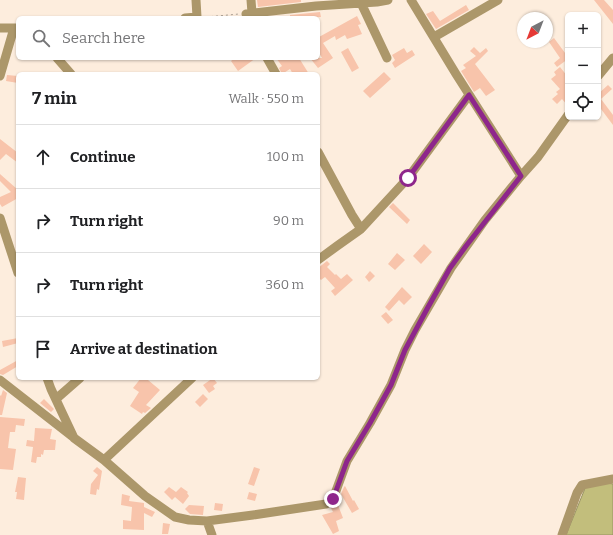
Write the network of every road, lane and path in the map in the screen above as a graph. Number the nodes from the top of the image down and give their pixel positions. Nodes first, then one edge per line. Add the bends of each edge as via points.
1 (196, 0) edge
2 (251, 0) edge
3 (388, 0) edge
4 (411, 0) edge
5 (498, 0) edge
6 (377, 1) edge
7 (315, 3) edge
8 (361, 3) junction
9 (248, 15) edge
10 (197, 16) edge
11 (222, 16) edge
12 (0, 28) edge
13 (16, 28) edge
14 (434, 37) junction
15 (387, 58) dead end
16 (613, 58) edge
17 (59, 60) edge
18 (268, 60) edge
19 (69, 72) edge
20 (275, 72) edge
21 (601, 72) edge
22 (0, 76) edge
23 (469, 95) junction
24 (565, 119) edge
25 (320, 156) edge
26 (521, 176) junction
27 (0, 218) edge
28 (361, 229) junction
29 (320, 259) edge
30 (16, 267) edge
31 (0, 380) edge
32 (48, 380) edge
33 (78, 380) edge
34 (190, 380) edge
35 (56, 399) junction
36 (74, 438) junction
37 (104, 460) junction
38 (613, 479) edge
39 (207, 521) junction
40 (212, 535) edge
41 (562, 535) edge

1 - 10 street
2 - 9 street
3 - 6 street
4 - 14 street
5 - 14 street
6 - 8 street
7 - 8 street
7 - 9 street
8 - 15 street
9 - 11 path
12 - 13 street
13 - 22 street
14 - 23 street
16 - 21 street
17 - 19 street
18 - 20 street
23 - 26 street
23 - 28 street via 408,178
24 - 26 street
25 - 28 street
26 - 39 street via 450,268 405,350 391,385 347,461 333,499 326,504
27 - 30 street
28 - 29 street
31 - 36 street
32 - 35 street
33 - 35 street
34 - 37 street
35 - 36 street
36 - 37 street
37 - 39 street via 145,496 175,517
38 - 41 street via 582,485
39 - 40 street

